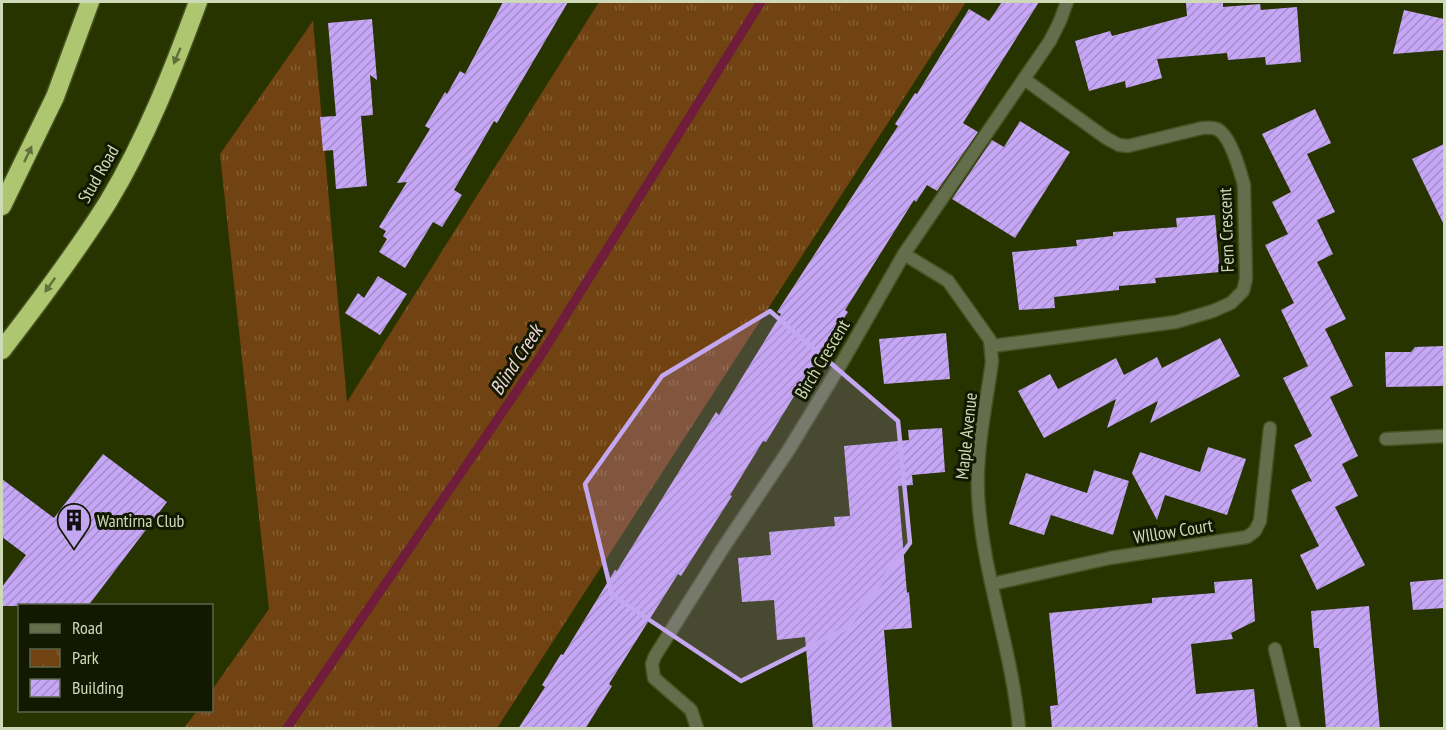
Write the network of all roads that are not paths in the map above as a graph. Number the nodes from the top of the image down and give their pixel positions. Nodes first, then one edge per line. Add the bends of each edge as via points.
1 (90, 2) edge
2 (198, 2) edge
3 (1067, 2) edge
4 (1024, 79) junction
5 (2, 206) edge
6 (904, 254) junction
7 (992, 346) junction
8 (2, 350) edge
9 (1270, 428) dead end
10 (1444, 436) edge
11 (1386, 439) dead end
12 (992, 584) junction
13 (1275, 649) dead end
14 (697, 729) edge
15 (1019, 729) edge
16 (1294, 729) edge

5 -> 1 highway via 55,97
2 -> 8 highway, Stud Road via 146,132 108,201
3 - 4 street, Birch Crescent via 1050,41
4 - 6 street, Birch Crescent
4 - 7 street, Fern Crescent via 1119,145 1137,145 1202,128 1222,134 1244,185 1246,279 1243,291 1232,303 1176,322
6 - 7 street via 948,281
6 - 14 street, Birch Crescent via 788,451 655,656 654,678 691,710
7 - 12 street, Maple Avenue via 978,494
9 - 12 street, WIllow Court via 1260,521 1247,537 1110,558
10 - 11 street
12 - 15 street, Maple Avenue
13 - 16 street

